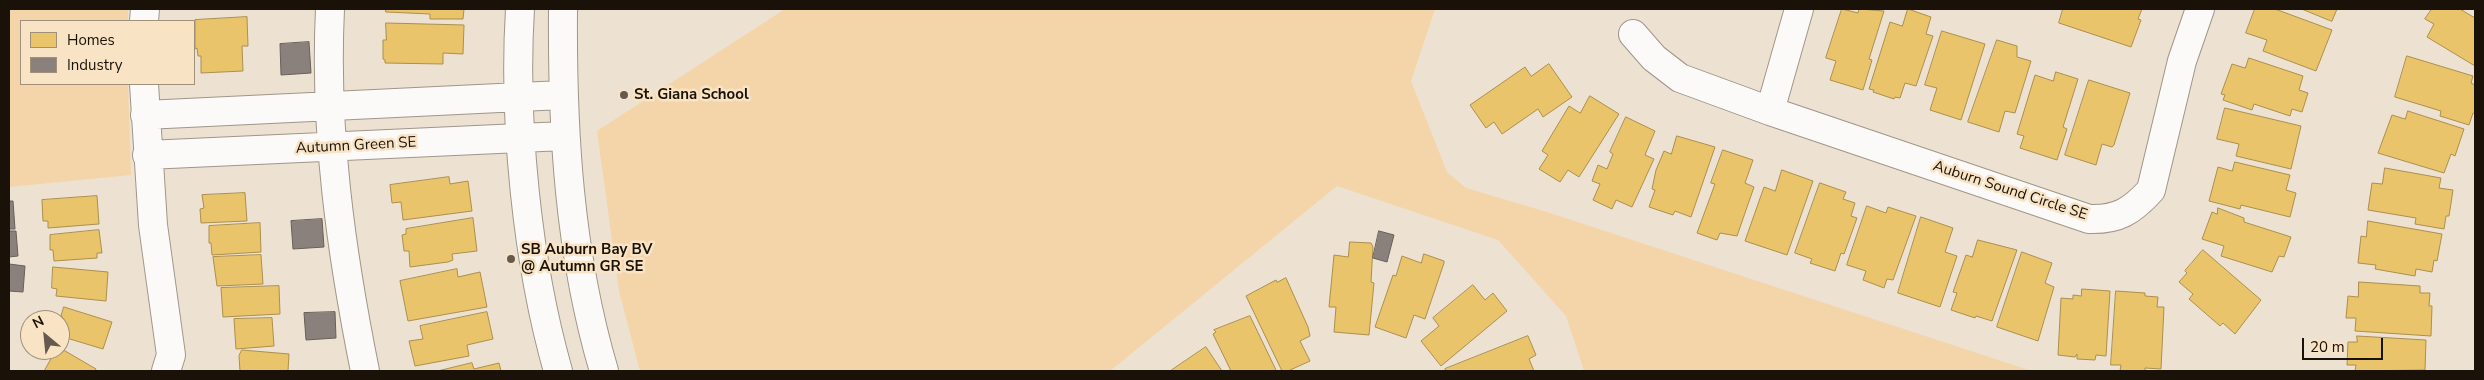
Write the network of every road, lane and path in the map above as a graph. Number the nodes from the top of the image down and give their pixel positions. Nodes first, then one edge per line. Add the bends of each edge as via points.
1 (330, 9) edge
2 (520, 9) edge
3 (563, 9) edge
4 (1799, 9) edge
5 (2200, 9) edge
6 (1633, 34) dead end
7 (144, 85) edge
8 (562, 95) junction
9 (520, 98) junction
10 (331, 107) junction
11 (1770, 111) junction
12 (145, 115) junction
13 (564, 136) junction
14 (521, 138) junction
15 (332, 147) junction
16 (147, 156) junction
17 (166, 371) edge
18 (365, 371) edge
19 (558, 371) edge
20 (604, 371) edge

1 - 10 street
2 - 9 street
3 - 8 street
4 - 11 street
5 - 11 street, Auburn Sound Circle SE via 2182,61 2151,190 2125,213 2108,220 2089,219
6 - 11 street, Auburn Sound Circle SE via 1654,58 1680,78
7 - 12 street
8 - 9 street
8 - 13 street
9 - 10 street
9 - 14 street
10 - 12 street
10 - 15 street
12 - 16 street
13 - 14 street, Autumn Green SE
13 - 20 street via 578,254
14 - 15 street, Autumn Green SE
14 - 19 street via 531,233
15 - 16 street, Autumn Green SE
15 - 18 street via 340,226
16 - 17 street via 171,355

